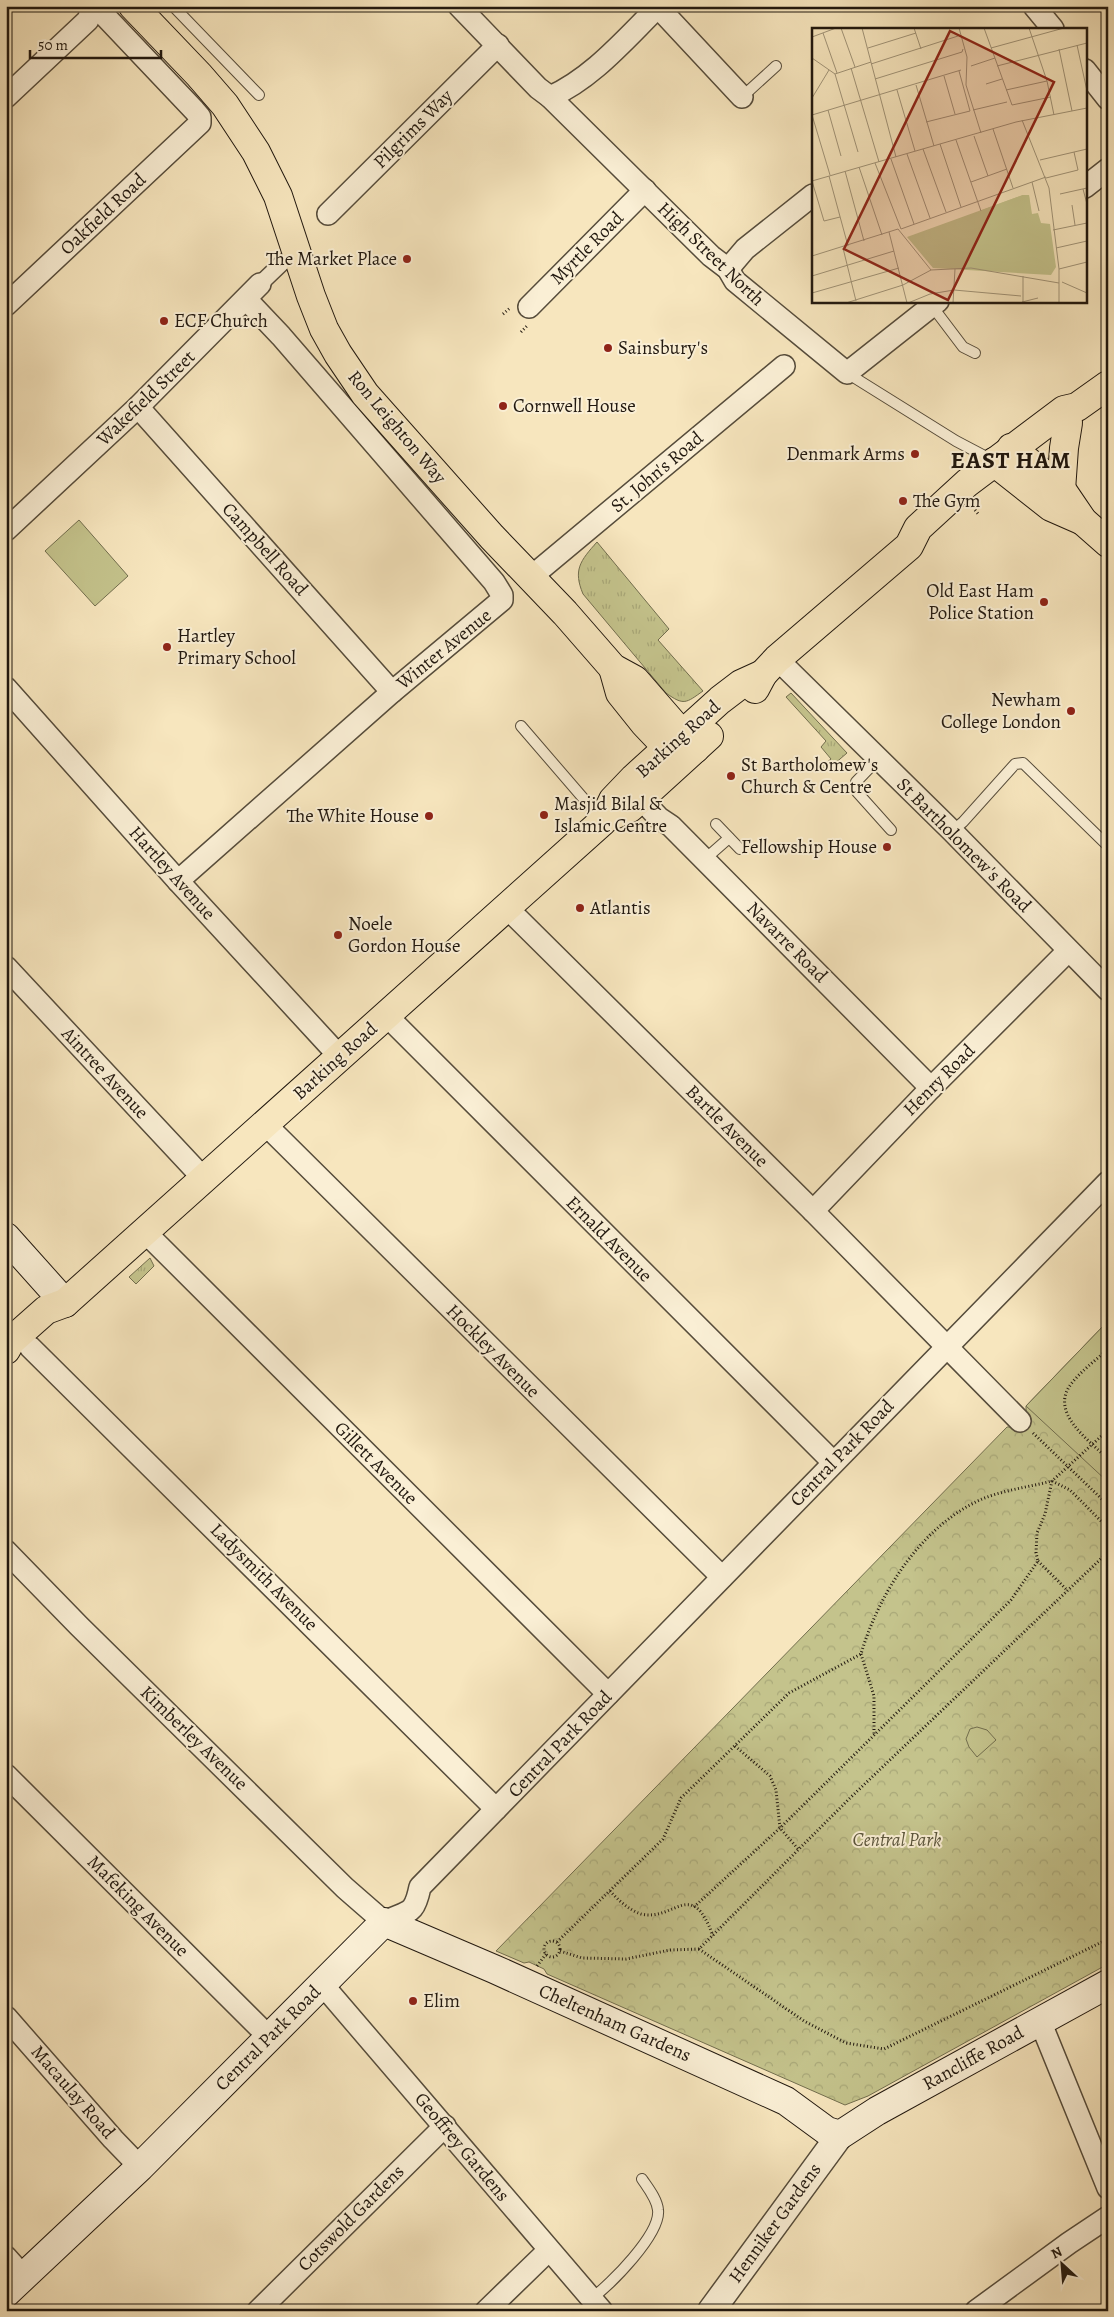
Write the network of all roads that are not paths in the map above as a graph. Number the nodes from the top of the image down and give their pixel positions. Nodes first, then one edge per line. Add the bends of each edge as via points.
1 (133, 6) edge
2 (173, 6) edge
3 (459, 6) edge
4 (92, 7) edge
5 (658, 7) edge
6 (498, 45) junction
7 (776, 66) dead end
8 (1086, 71) edge
9 (259, 95) dead end
10 (6, 97) edge
11 (550, 97) junction
12 (742, 97) joint
13 (1108, 98) edge
14 (1108, 169) edge
15 (1086, 186) edge
16 (645, 190) junction
17 (812, 196) edge
18 (328, 214) dead end
19 (283, 262) dead end
20 (728, 269) junction
21 (253, 292) junction
22 (935, 304) edge
23 (6, 306) edge
24 (529, 306) dead end
25 (976, 353) dead end
26 (784, 366) dead end
27 (847, 373) junction
28 (1108, 385) edge
29 (138, 407) junction
30 (1072, 415) junction
31 (1010, 460) junction
32 (1061, 490) junction
33 (1083, 521) junction
34 (6, 530) edge
35 (1108, 543) edge
36 (531, 577) junction
37 (770, 666) junction
38 (6, 688) edge
39 (392, 692) junction
40 (521, 726) dead end
41 (682, 748) junction
42 (878, 759) junction
43 (640, 799) junction
44 (604, 820) junction
45 (716, 824) dead end
46 (891, 830) dead end
47 (952, 831) junction
48 (729, 838) junction
49 (1108, 846) edge
50 (740, 849) dead end
51 (704, 860) junction
52 (178, 881) junction
53 (506, 908) junction
54 (1068, 951) junction
55 (6, 967) edge
56 (1108, 990) edge
57 (386, 1016) junction
58 (340, 1057) junction
59 (931, 1088) junction
60 (265, 1124) junction
61 (204, 1179) junction
62 (1108, 1182) edge
63 (813, 1211) junction
64 (144, 1232) junction
65 (6, 1237) edge
66 (65, 1303) junction
67 (945, 1346) junction
68 (18, 1348) edge
69 (6, 1359) edge
70 (1020, 1420) road end
71 (833, 1462) junction
72 (6, 1551) edge
73 (722, 1577) junction
74 (608, 1694) junction
75 (6, 1775) edge
76 (496, 1809) junction
77 (384, 1922) junction
78 (322, 1984) junction
79 (1108, 1984) edge
80 (6, 2017) edge
81 (1040, 2021) junction
82 (269, 2037) junction
83 (445, 2126) junction
84 (840, 2135) junction
85 (140, 2167) junction
86 (642, 2179) dead end
87 (1108, 2188) edge
88 (1108, 2217) edge
89 (549, 2250) junction
90 (12, 2276) edge
91 (597, 2304) edge
92 (258, 2311) edge
93 (486, 2311) edge
94 (711, 2311) edge
95 (976, 2311) edge

1 - 36 main road, Ron Leighton Way via 225,105 256,152 278,196 322,324 365,394 492,538
2 - 9 lane
3 - 6 street, High Street North
4 - 10 street via 88,20
4 - 23 street, Oakfield Road via 145,56 200,117 200,122
5 - 11 street via 590,72
5 - 12 street
6 - 11 street, High Street North
6 - 18 street, Pilgrims Way
7 - 12 lane
8 - 13 street
11 - 16 street, High Street North
14 - 15 street
16 - 20 street, High Street North
16 - 24 street, Myrtle Road
17 - 20 street via 745,249
19 - 21 street, Wakefield Street
20 - 27 street, High Street North via 735,281
21 - 29 street, Wakefield Street
21 - 39 street, Winter Avenue via 281,336 484,570 502,596 496,606
22 - 25 lane via 963,347
22 - 27 street
26 - 36 street, St. John's Road
27 - 31 lane, High Street North via 956,441
28 - 30 main road, Barking Road
29 - 34 street, Wakefield Street
29 - 39 street, Campbell Road
30 - 31 main road, Barking Road via 1064,410
30 - 32 main road via 1064,448
31 - 32 main road
31 - 33 main road via 1051,507
31 - 37 main road, Barking Road via 928,539 909,546
32 - 33 main road
33 - 35 main road
36 - 41 main road, Ron Leighton Way via 566,612 613,668 620,693
37 - 41 main road, Barking Road via 743,705
37 - 42 street, St Bartholomew's Road
38 - 52 street, Hartley Avenue
39 - 52 street, Winter Avenue
40 - 44 lane
41 - 43 main road, Barking Road
41 - 44 main road, Barking Road via 613,800
42 - 46 lane via 855,787
42 - 47 street, St Bartholomew's Road
43 - 44 main road, Barking Road via 630,808
43 - 51 street, Navarre Road
44 - 53 main road, Barking Road
45 - 48 lane
47 - 49 lane via 1019,763
47 - 54 street, St Bartholomew's Road
48 - 50 lane
48 - 51 lane
51 - 59 street, Navarre Road
52 - 58 street, Hartley Avenue
53 - 57 main road, Barking Road
53 - 63 street, Bartle Avenue
54 - 56 street, St Bartholomew's Road
54 - 59 street, Henry Road
55 - 61 street, Aintree Avenue
57 - 58 main road, Barking Road
57 - 71 street, Ernald Avenue
58 - 60 main road, Barking Road
59 - 63 street, Henry Road
60 - 61 main road, Barking Road
60 - 73 street, Hockley Avenue
61 - 64 main road, Barking Road
62 - 67 street, Central Park Road
63 - 67 street, Bartle Avenue
64 - 66 main road, Barking Road
64 - 74 street, Gillett Avenue
65 - 66 main road
66 - 68 main road, Barking Road via 46,1310 11,1341
67 - 70 street, Bartle Avenue
67 - 71 street, Central Park Road
68 - 69 main road, Barking Road via 23,1353
68 - 76 street, Ladysmith Avenue
71 - 73 street, Central Park Road
72 - 77 street, Kimberley Avenue
73 - 74 street, Central Park Road
74 - 76 street, Central Park Road
75 - 82 street, Mafeking Avenue
76 - 77 street, Central Park Road via 420,1886 414,1908
77 - 78 main road, Central Park Road
77 - 84 main road, Cheltenham Gardens via 786,2101 827,2131
78 - 82 main road, Central Park Road
78 - 83 street, Geoffrey Gardens
79 - 81 main road, Rancliffe Road
80 - 85 street, Macaulay Road
81 - 84 main road, Rancliffe Road via 877,2111
81 - 87 street
82 - 85 main road, Central Park Road
83 - 89 street, Geoffrey Gardens
83 - 92 street, Cotswold Gardens
84 - 94 street, Henniker Gardens
85 - 90 main road, Central Park Road
86 - 91 lane via 659,2211 648,2237
88 - 95 street
89 - 91 street, Geoffrey Gardens
89 - 93 street

